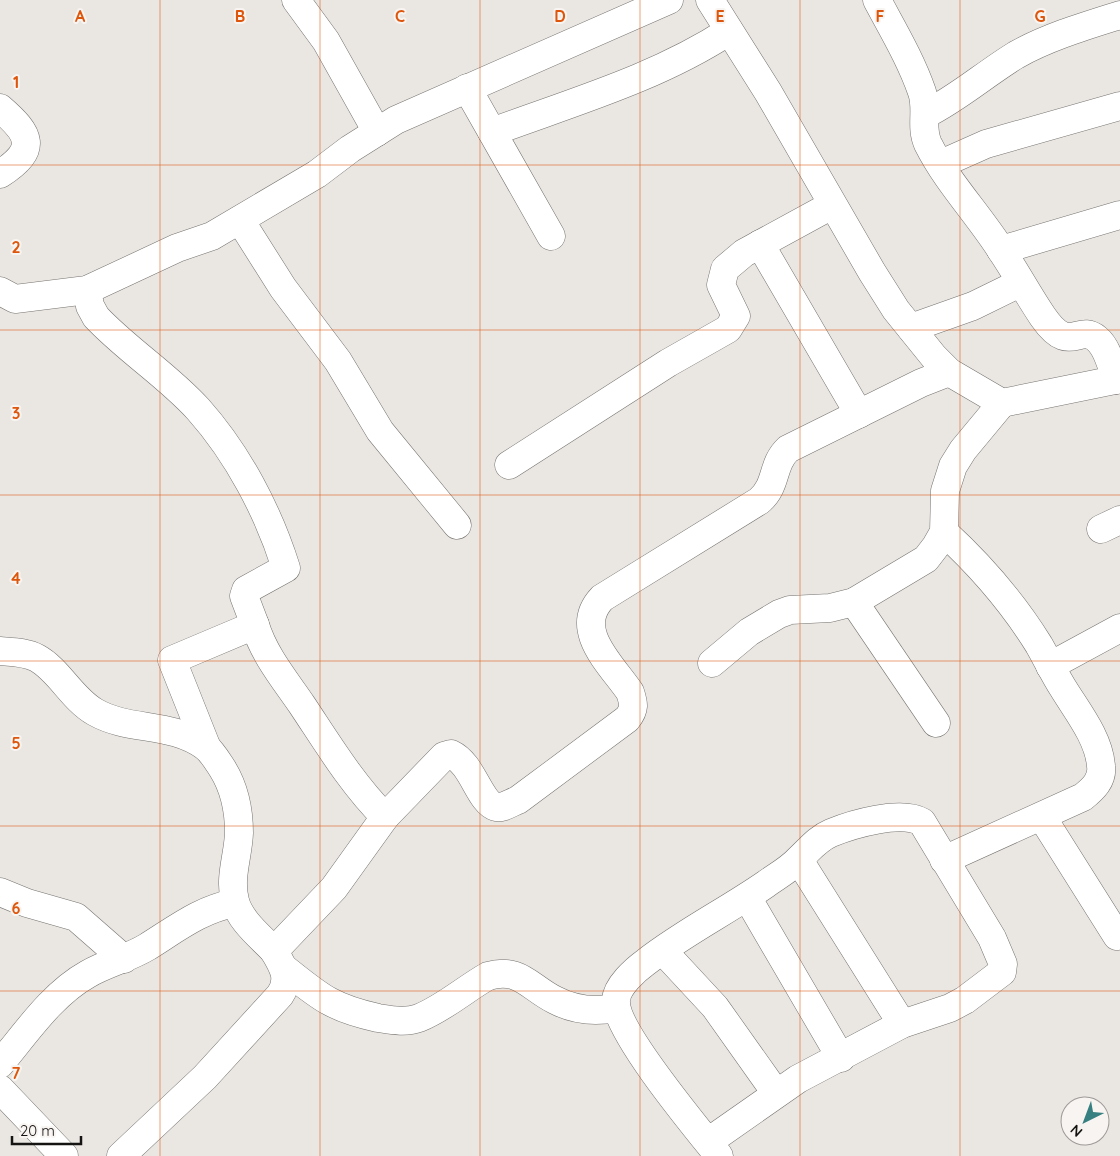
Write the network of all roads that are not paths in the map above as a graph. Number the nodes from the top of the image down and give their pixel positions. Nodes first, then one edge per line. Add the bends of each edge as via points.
1 (296, 0) edge
2 (670, 0) edge
3 (710, 0) edge
4 (877, 0) edge
5 (1120, 15) edge
6 (729, 31) junction
7 (467, 88) junction
8 (1120, 106) edge
9 (0, 108) edge
10 (926, 114) junction
11 (377, 132) junction
12 (492, 132) junction
13 (940, 164) junction
14 (0, 174) edge
15 (832, 205) junction
16 (1120, 215) edge
17 (240, 220) junction
18 (551, 236) dead end
19 (760, 244) junction
20 (1001, 250) junction
21 (1020, 283) junction
22 (87, 290) junction
23 (0, 291) edge
24 (911, 328) junction
25 (949, 372) junction
26 (1118, 380) edge
27 (1002, 403) junction
28 (859, 414) junction
29 (508, 465) dead end
30 (457, 525) dead end
31 (944, 532) junction
32 (854, 602) junction
33 (255, 625) junction
34 (1120, 628) edge
35 (0, 651) edge
36 (712, 663) dead end
37 (1050, 666) junction
38 (936, 723) dead end
39 (207, 748) junction
40 (385, 817) junction
41 (1042, 817) junction
42 (799, 860) junction
43 (944, 860) junction
44 (0, 892) edge
45 (747, 897) junction
46 (235, 903) junction
47 (1117, 936) dead end
48 (663, 951) junction
49 (124, 959) junction
50 (280, 960) junction
51 (616, 1008) junction
52 (902, 1024) junction
53 (841, 1058) junction
54 (0, 1064) edge
55 (0, 1089) edge
56 (776, 1093) junction
57 (713, 1149) edge
58 (64, 1156) edge
59 (121, 1156) edge

1 - 11 street via 326,41
2 - 7 street
3 - 6 street
4 - 10 street via 914,74
5 - 10 street via 1037,44
6 - 12 street via 696,52 652,72
6 - 15 street
7 - 11 street
7 - 12 street
8 - 13 street via 986,144
9 - 14 street via 18,124 27,144 24,152
10 - 13 street via 924,131
11 - 17 street via 317,174
12 - 18 street
13 - 20 street
15 - 19 street
15 - 24 street via 872,272
16 - 20 street
17 - 22 street via 212,236 177,248
17 - 30 street via 283,288 338,361 380,431
19 - 28 street
19 - 29 street via 731,262 722,276 721,285 736,316 728,329 668,363
20 - 21 street
21 - 24 street via 973,306
21 - 26 street via 1059,336 1088,335 1097,339
22 - 23 street via 15,298
22 - 33 street via 96,317 197,408 213,427 229,449 271,525 286,568 246,590 244,596
24 - 25 street
25 - 27 street
25 - 28 street
26 - 27 street
27 - 31 street via 953,466 945,491
28 - 40 street via 788,449 780,456 772,485 759,501 650,566 594,606 590,614 590,634 630,692 633,712 627,719 518,800 502,806 496,807 488,802 466,764 451,754 444,756
31 - 32 street via 926,559
31 - 37 street via 1006,598
32 - 36 street via 778,614 749,632
32 - 38 street
33 - 39 street via 172,660
33 - 40 street via 268,654 345,770
34 - 37 street
35 - 39 street via 38,658 88,708 104,717 176,731
37 - 41 street via 1091,733 1102,765 1095,787 1083,797
39 - 46 street via 231,782 236,804 239,833 231,883
40 - 50 street
41 - 43 street
41 - 47 street
42 - 43 street via 810,847 832,833 902,816 922,822
42 - 45 street
42 - 52 street
43 - 52 street via 1000,953 1002,972 950,1008
44 - 49 street via 76,917
45 - 48 street
45 - 53 street
46 - 49 street via 195,916
46 - 50 street via 246,922
48 - 51 street via 630,976 616,998
48 - 56 street via 715,1007
49 - 54 street via 88,974 69,988
50 - 51 street via 322,998 336,1006 386,1019 418,1018 488,976 500,973 526,980 555,1000 575,1008 600,1011
50 - 59 street via 286,984 280,995 211,1070
51 - 57 street via 637,1047
52 - 53 street
53 - 56 street
55 - 58 street
56 - 57 street

